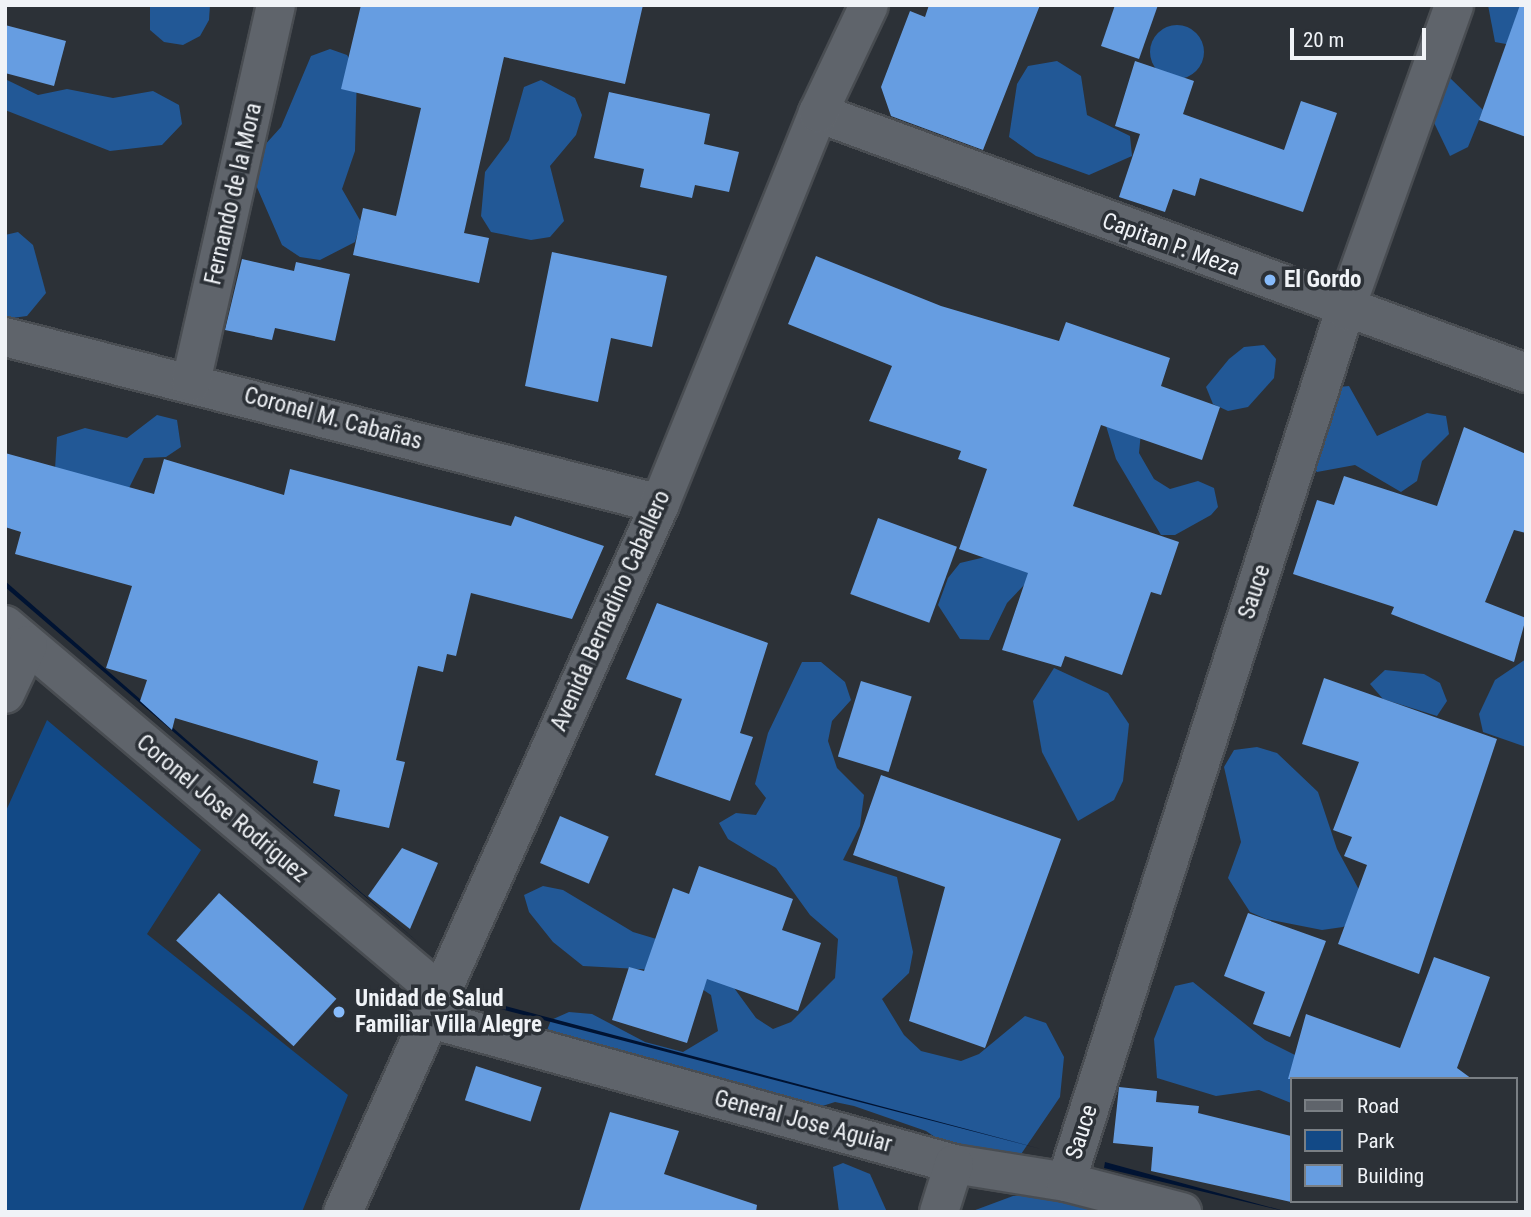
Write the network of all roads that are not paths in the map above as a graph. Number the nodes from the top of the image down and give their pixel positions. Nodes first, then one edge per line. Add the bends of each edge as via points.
1 (276, 5) edge
2 (869, 5) edge
3 (1454, 5) edge
4 (818, 113) junction
5 (1345, 310) junction
6 (5, 337) edge
7 (1526, 373) edge
8 (191, 382) junction
9 (660, 504) junction
10 (16, 635) edge
11 (5, 694) edge
12 (433, 1005) junction
13 (954, 1164) junction
14 (1066, 1182) junction
15 (343, 1212) edge
16 (939, 1212) edge
17 (1182, 1212) edge

1 - 8 street, Fernando de la Mora
2 - 4 street, Avenida Bernadino Caballero
3 - 5 street, Sauce
4 - 5 street, Capitan P. Meza
4 - 9 street, Avenida Bernadino Caballero
5 - 7 street, Capitan P. Meza
5 - 14 street, Sauce
6 - 8 street, Coronel M. Cabañas
8 - 9 street, Coronel M. Cabañas
9 - 12 street, Avenida Bernadino Caballero
10 - 11 street
10 - 12 street, Coronel Jose Rodriguez
12 - 13 street, General Jose Aguiar
12 - 15 street, Avenida Bernadino Caballero
13 - 14 street, General Jose Aguiar
13 - 16 street
14 - 17 street, General Jose Aguiar

